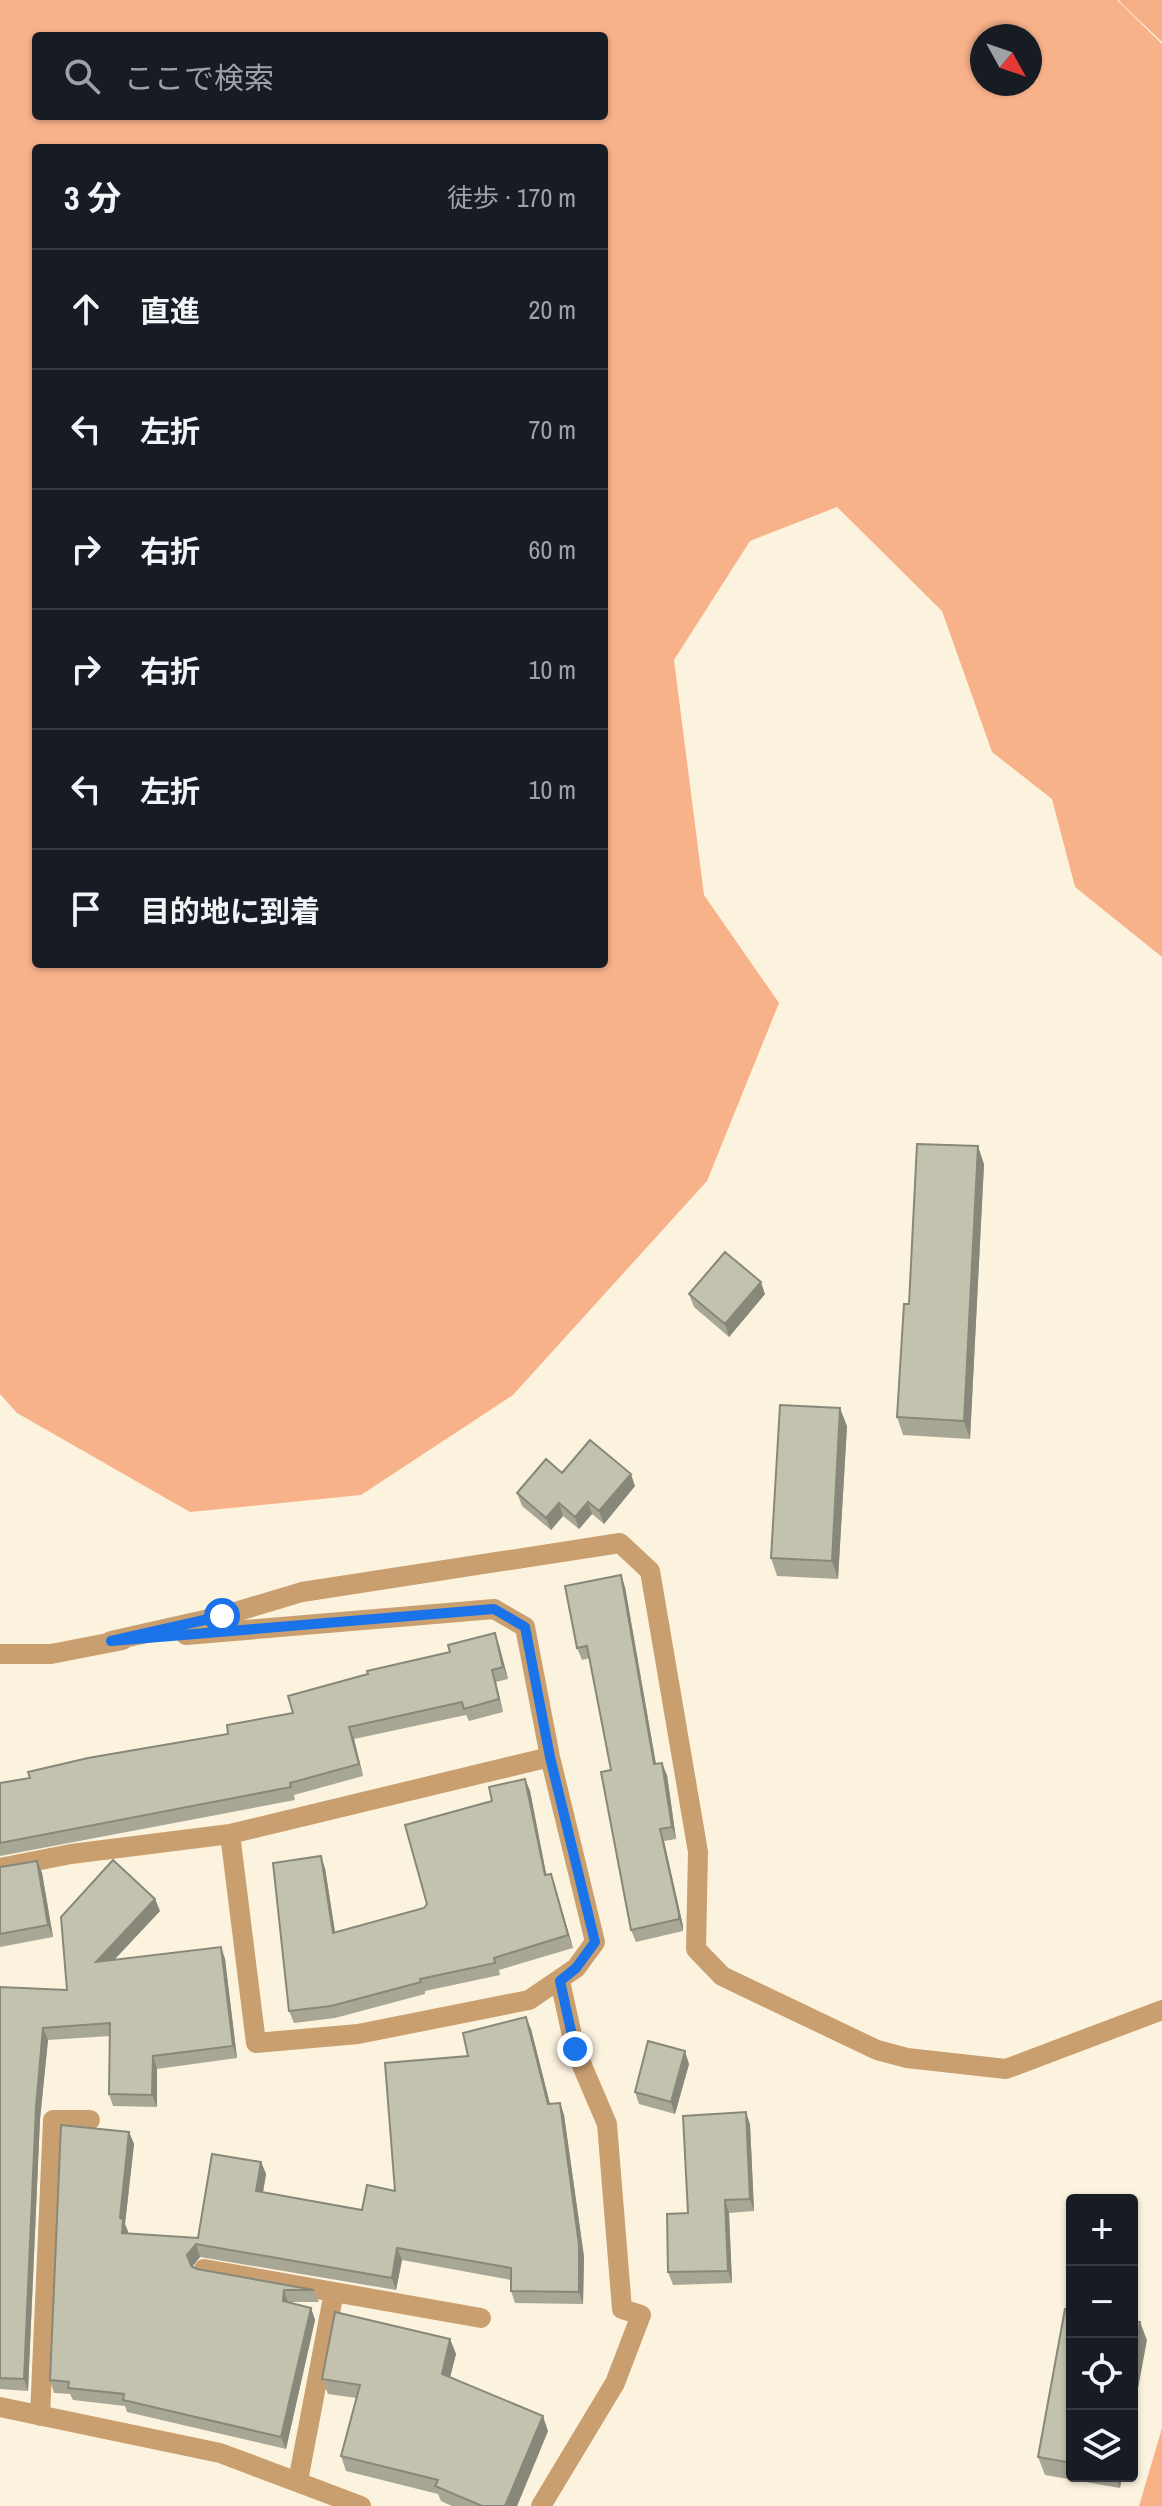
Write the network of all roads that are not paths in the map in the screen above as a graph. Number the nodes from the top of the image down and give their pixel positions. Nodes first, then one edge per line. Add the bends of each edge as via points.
1 (111, 1641) junction
2 (0, 1654) edge
3 (550, 1757) junction
4 (230, 1834) junction
5 (0, 1868) edge
6 (560, 1981) junction
7 (1162, 2010) edge
8 (90, 2120) dead end
9 (204, 2269) edge
10 (334, 2292) junction
11 (481, 2318) dead end
12 (0, 2407) edge
13 (40, 2416) junction
14 (298, 2481) junction
15 (361, 2506) edge
16 (541, 2506) edge

1 - 2 street via 51,1654
1 - 3 street via 494,1609 525,1627
1 - 7 street via 302,1592 620,1543 650,1571 698,1852 696,1949 722,1976 877,2050 1006,2069
3 - 4 street
3 - 6 street via 595,1942
4 - 5 street
4 - 6 street via 256,2043 387,2029 529,2000
6 - 16 street via 575,2049 607,2124 622,2309 641,2315 615,2383
8 - 13 street via 53,2120
9 - 10 street
10 - 11 street
10 - 14 street
12 - 13 street
13 - 14 street via 220,2453
14 - 15 street

